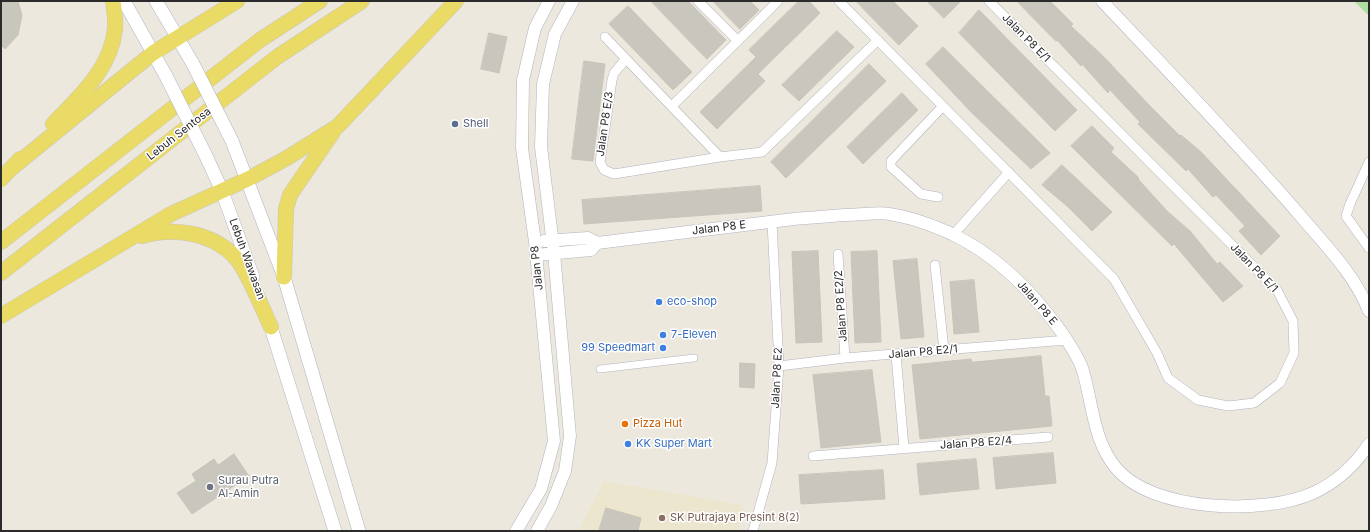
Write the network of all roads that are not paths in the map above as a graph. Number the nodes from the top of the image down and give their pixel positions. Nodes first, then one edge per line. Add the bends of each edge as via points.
1 (113, 1) edge
2 (124, 1) edge
3 (156, 1) edge
4 (237, 1) edge
5 (320, 1) edge
6 (362, 1) edge
7 (456, 1) edge
8 (549, 1) edge
9 (573, 1) edge
10 (698, 1) edge
11 (778, 1) edge
12 (839, 1) edge
13 (989, 1) edge
14 (1102, 1) edge
15 (179, 37) junction
16 (605, 37) dead end
17 (878, 40) junction
18 (738, 41) junction
19 (153, 53) junction
20 (626, 59) junction
21 (672, 106) junction
22 (943, 106) junction
23 (338, 126) junction
24 (720, 157) junction
25 (1369, 162) edge
26 (13, 167) junction
27 (1009, 172) junction
28 (1, 179) edge
29 (248, 179) junction
30 (222, 191) junction
31 (938, 197) dead end
32 (772, 222) junction
33 (953, 235) junction
34 (129, 240) junction
35 (552, 240) junction
36 (1, 242) edge
37 (535, 242) junction
38 (597, 243) junction
39 (1369, 248) edge
40 (554, 253) junction
41 (838, 254) dead end
42 (536, 255) junction
43 (935, 265) dead end
44 (1, 273) edge
45 (284, 277) junction
46 (1369, 311) edge
47 (1, 316) edge
48 (271, 327) junction
49 (1067, 340) junction
50 (944, 350) junction
51 (896, 355) junction
52 (694, 358) dead end
53 (845, 358) junction
54 (779, 366) junction
55 (600, 369) dead end
56 (1048, 437) dead end
57 (1369, 444) edge
58 (904, 448) junction
59 (813, 456) dead end
60 (335, 531) edge
61 (359, 531) edge
62 (516, 531) edge
63 (537, 531) edge
64 (753, 531) edge

1 - 26 main road via 115,28 108,55 96,79
2 - 19 main road, Lebuh Wawasan
3 - 15 main road
4 - 15 main road
5 - 36 main road via 260,40
6 - 44 main road, Lebuh Sentosa via 277,57
7 - 23 main road
8 - 37 street, Jalan P8 via 535,28 523,80 522,148
9 - 35 street, Jalan P8 via 555,34 543,84 541,147
10 - 18 street
11 - 18 street
12 - 17 street, Jalan P8 E/1
13 - 27 street, Jalan P8 E/1 via 1277,290 1293,321 1294,353 1280,383 1254,403 1228,406 1198,400 1168,378 1114,279
14 - 46 street via 1275,187 1342,264
15 - 19 main road
15 - 29 main road, bridge via 232,141
16 - 20 street
17 - 22 street, Jalan P8 E/1
17 - 24 street, Jalan P8 E/3 via 762,152
18 - 21 street
19 - 26 main road
19 - 30 main road, Lebuh Wawasan, bridge
20 - 21 street
20 - 24 street, Jalan P8 E/3 via 614,73 612,80 600,162 604,170 614,174
21 - 24 street
22 - 27 street, Jalan P8 E/1
22 - 31 street via 890,161 892,167 921,194
23 - 29 main road
23 - 45 main road via 290,195 286,208
25 - 39 street via 1346,216
26 - 28 main road
27 - 33 street
29 - 30 main road
29 - 45 main road
30 - 34 main road via 170,214
30 - 48 main road, Lebuh Wawasan
32 - 33 street, Jalan P8 E via 887,213 930,225
32 - 38 street, Jalan P8 E
32 - 54 street, Jalan P8 E2
33 - 49 street, Jalan P8 E via 991,257 1021,283 1043,306
34 - 47 main road
34 - 48 main road via 156,232 184,232 205,237 223,247 235,256
35 - 37 street
35 - 38 street via 588,238
35 - 40 street, Jalan P8
37 - 42 street, Jalan P8
38 - 40 street via 591,250
40 - 42 street
40 - 63 street, Jalan P8 via 570,436 564,471 551,506
41 - 53 street, Jalan P8 E2/2
42 - 62 street, Jalan P8 via 554,441 541,489
43 - 50 street
45 - 61 main road
48 - 60 main road, Lebuh Wawasan
49 - 50 street, Jalan P8 E2/1
49 - 57 street, Jalan P8 E via 1082,368 1097,432 1105,452 1117,470 1131,482 1178,501 1237,506 1292,500 1332,483 1350,469
50 - 51 street, Jalan P8 E2/1
51 - 53 street, Jalan P8 E2/1
51 - 58 street
52 - 55 street
53 - 54 street, Jalan P8 E2/1
54 - 64 street, Jalan P8 E2 via 772,463
56 - 58 street, Jalan P8 E2/4
58 - 59 street, Jalan P8 E2/4

